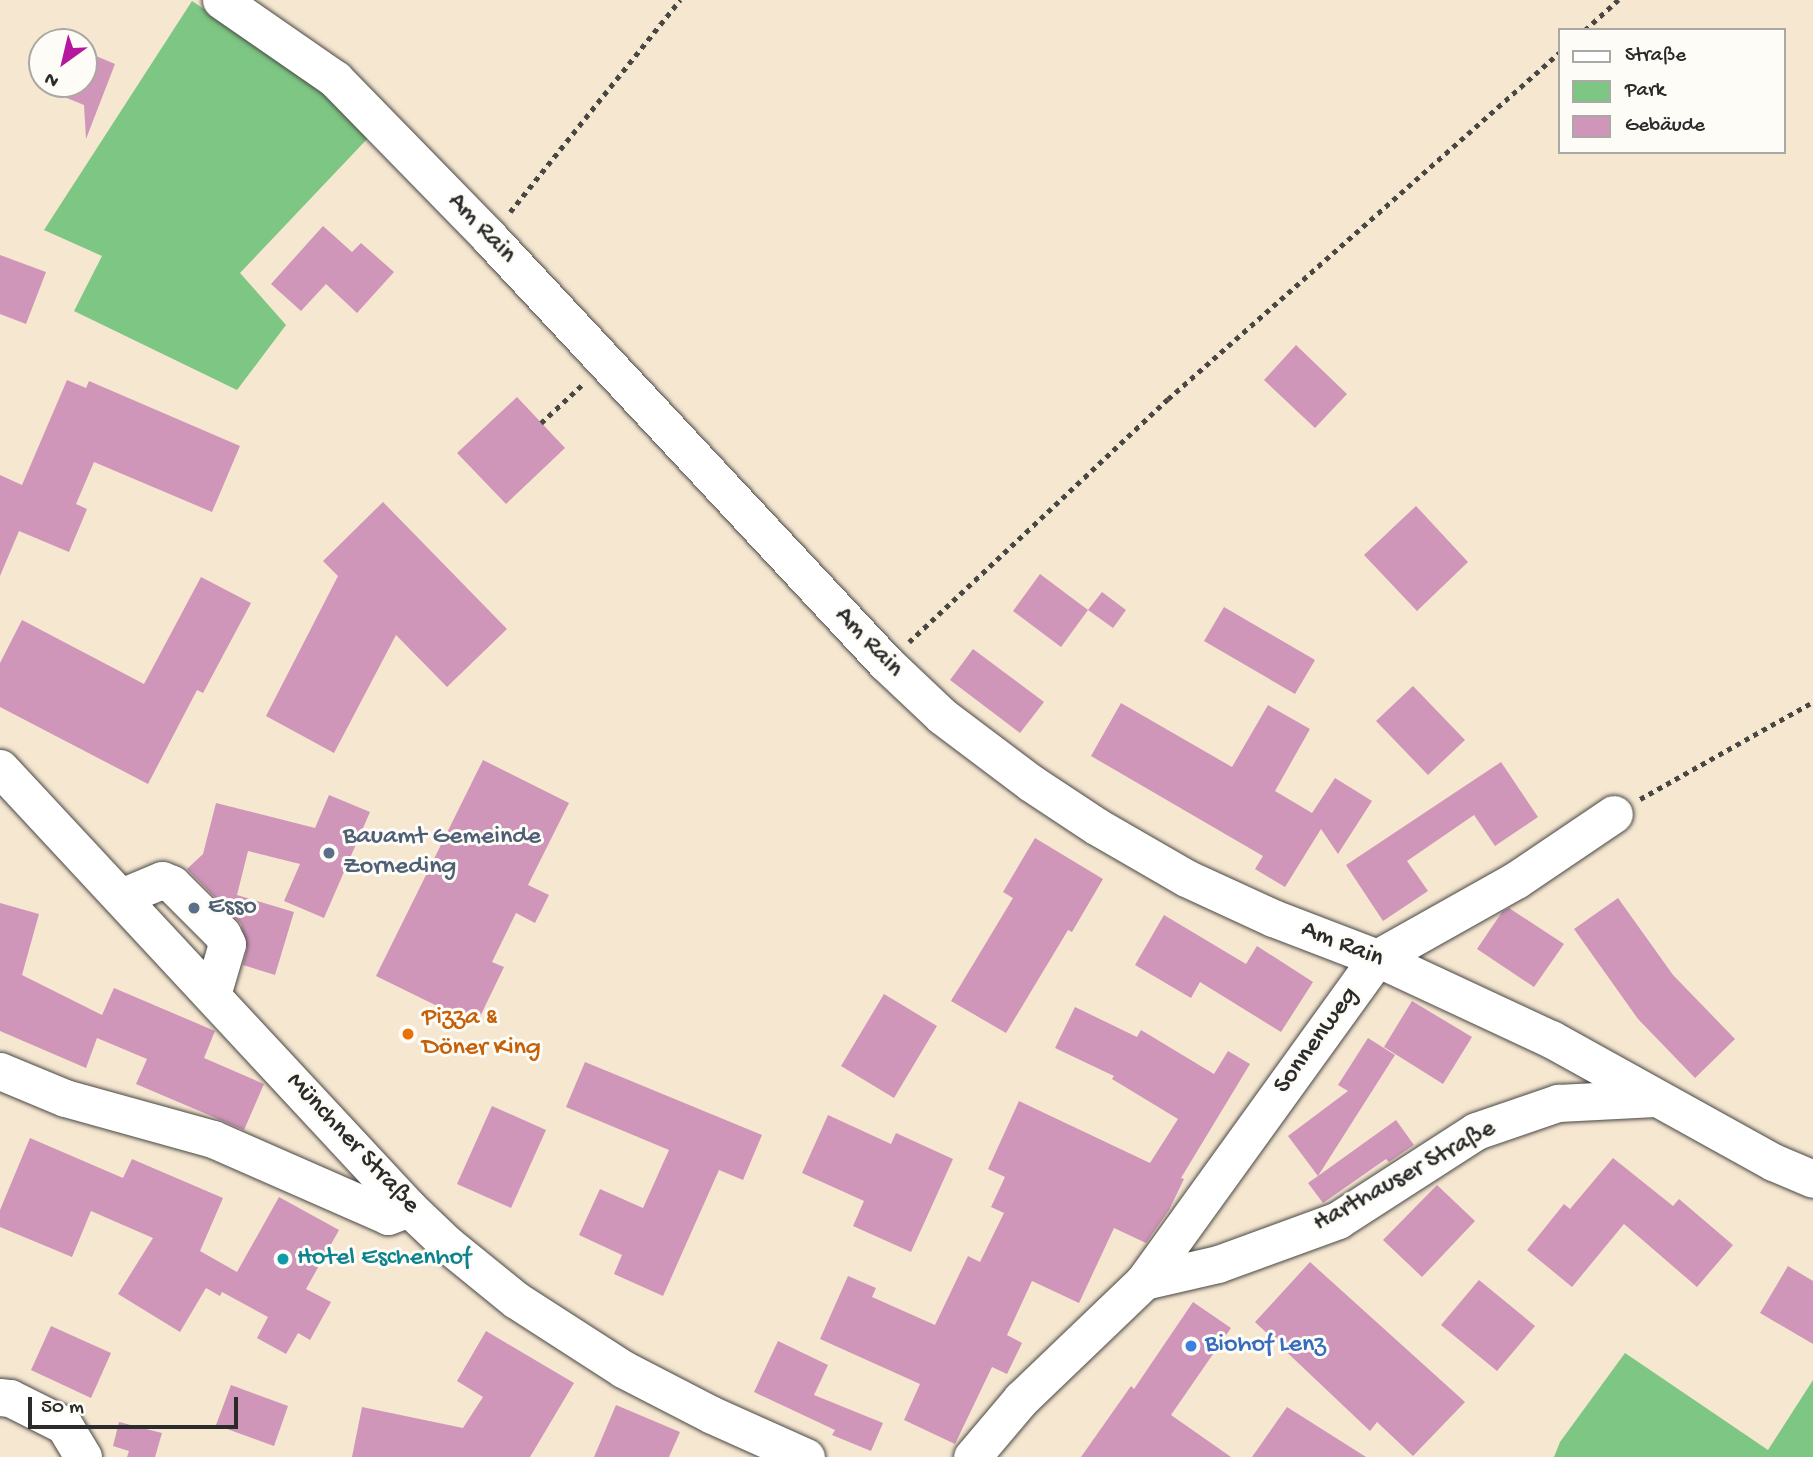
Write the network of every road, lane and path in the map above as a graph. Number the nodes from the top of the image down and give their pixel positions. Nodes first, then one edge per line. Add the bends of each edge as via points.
1 (221, 0) edge
2 (680, 0) edge
3 (1618, 0) edge
4 (1587, 28) edge
5 (1558, 54) edge
6 (489, 237) junction
7 (586, 381) dead end
8 (541, 423) dead end
9 (911, 640) dead end
10 (1813, 702) edge
11 (0, 768) edge
12 (1614, 814) joint
13 (121, 897) junction
14 (1377, 958) junction
15 (212, 995) junction
16 (0, 1071) edge
17 (1654, 1098) junction
18 (1813, 1179) edge
19 (409, 1208) junction
20 (1144, 1281) junction
21 (0, 1397) edge
22 (83, 1457) edge
23 (806, 1457) edge
24 (972, 1457) edge

1 - 6 street, Am Rain via 335,79
2 - 6 path
3 - 4 path
5 - 9 path via 1168,399
6 - 14 street, Am Rain via 886,663 942,716 1074,811 1186,878
7 - 8 path
10 - 12 path
11 - 13 street, Münchner Straße
12 - 14 street, Sonnenweg via 1516,880
13 - 15 street, Münchner Straße
13 - 15 street via 162,880 172,884 222,934 227,944
14 - 17 street, Am Rain via 1551,1040
14 - 20 street, Sonnenweg
15 - 19 street, Münchner Straße
16 - 19 street via 65,1098 213,1139 388,1216
17 - 18 street
17 - 20 street, Harthauser Straße via 1558,1103 1476,1131 1338,1220 1218,1264
19 - 23 street, Münchner Straße via 487,1277 589,1348 673,1396
20 - 24 street via 1021,1399
21 - 22 street via 64,1425

